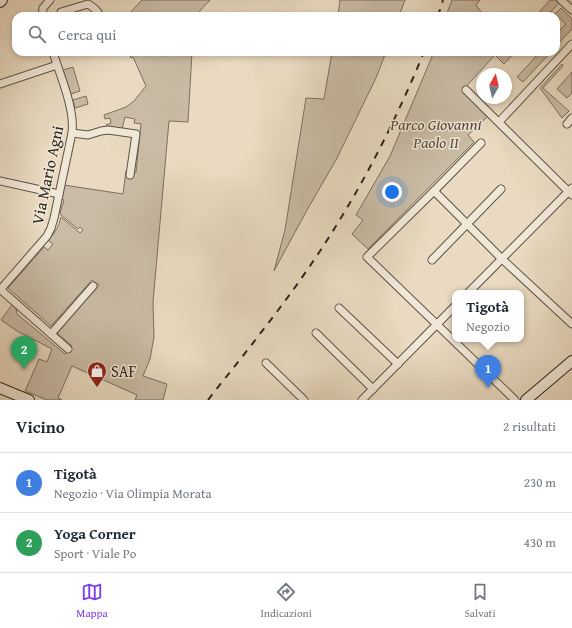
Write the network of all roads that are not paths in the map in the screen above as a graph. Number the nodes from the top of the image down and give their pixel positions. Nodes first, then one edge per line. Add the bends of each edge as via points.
1 (50, 0) edge
2 (561, 0) edge
3 (87, 3) edge
4 (572, 10) edge
5 (42, 12) edge
6 (62, 12) edge
7 (97, 12) edge
8 (572, 44) edge
9 (54, 56) edge
10 (57, 65) junction
11 (0, 84) edge
12 (466, 90) dead end
13 (572, 118) edge
14 (499, 122) junction
15 (566, 124) dead end
16 (72, 133) junction
17 (481, 143) dead end
18 (130, 175) dead end
19 (0, 181) edge
20 (501, 189) dead end
21 (434, 191) junction
22 (571, 191) edge
23 (59, 194) junction
24 (467, 224) junction
25 (502, 259) junction
26 (432, 260) dead end
27 (93, 286) dead end
28 (0, 289) edge
29 (471, 290) edge
30 (339, 308) dead end
31 (452, 309) edge
32 (572, 324) edge
33 (437, 325) junction
34 (316, 333) dead end
35 (51, 334) junction
36 (452, 339) edge
37 (455, 342) edge
38 (68, 349) dead end
39 (572, 361) edge
40 (266, 363) dead end
41 (398, 364) junction
42 (0, 388) edge
43 (373, 389) junction
44 (29, 400) edge
45 (304, 400) edge
46 (362, 400) edge
47 (515, 400) edge
48 (526, 400) edge

1 - 5 street
2 - 4 street
3 - 6 street
3 - 7 street
8 - 14 street
9 - 10 street, Via Mario Agni
10 - 11 street
10 - 16 street, Via Mario Agni via 71,112
12 - 14 street
13 - 15 street
14 - 22 street
16 - 18 street via 88,135 108,130 136,134
16 - 23 street, Via Mario Agni
17 - 21 street
19 - 23 street
20 - 24 street
21 - 24 street
21 - 33 street via 367,257
22 - 25 street
23 - 28 street, Via Mario Agni via 49,234
24 - 25 street
24 - 26 street
25 - 29 street
25 - 32 street
27 - 35 street
28 - 35 street, Via Mario Agni
30 - 41 street
31 - 33 street
33 - 36 street
33 - 41 street
34 - 43 street
35 - 38 street, Via Mario Agni
37 - 47 street
39 - 48 main road
40 - 45 street
41 - 43 street
42 - 44 main road
43 - 46 street

